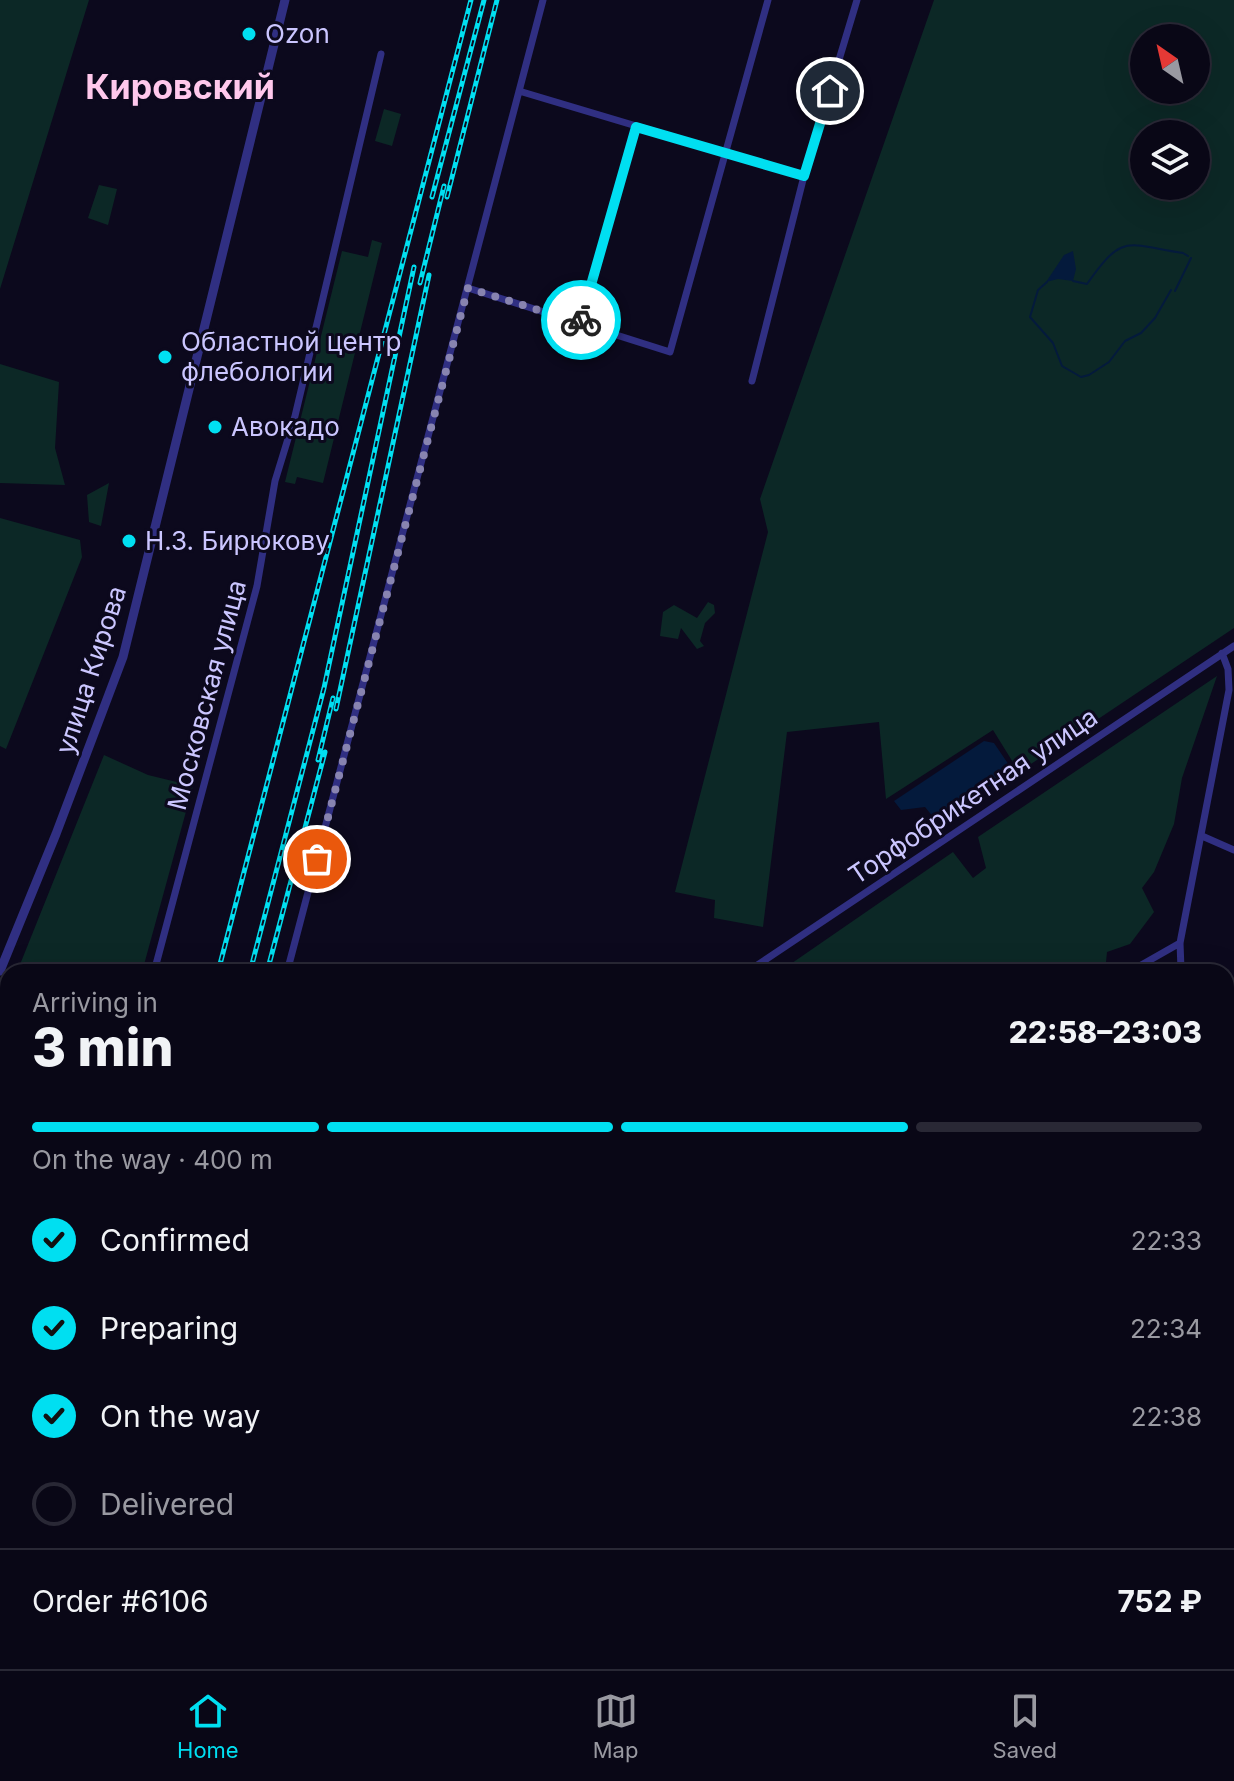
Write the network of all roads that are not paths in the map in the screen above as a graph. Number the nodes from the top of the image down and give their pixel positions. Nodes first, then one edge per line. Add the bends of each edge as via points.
1 (285, 0) edge
2 (543, 0) edge
3 (768, 0) edge
4 (857, 0) edge
5 (381, 54) dead end
6 (519, 91) junction
7 (636, 127) junction
8 (724, 153) junction
9 (804, 176) junction
10 (468, 288) junction
11 (580, 323) junction
12 (752, 381) dead end
13 (1234, 646) edge
14 (1222, 653) junction
15 (1202, 836) junction
16 (1234, 850) edge
17 (1180, 943) junction
18 (3, 964) edge
19 (156, 964) edge
20 (289, 964) edge
21 (759, 964) edge
22 (1143, 964) edge
23 (1181, 964) edge

1 - 18 street, улица Кирова via 123,657
2 - 6 street
3 - 8 street
4 - 9 street
5 - 19 street, Московская улица via 275,481 257,586
6 - 7 street
6 - 10 street
7 - 8 street
7 - 11 street
8 - 9 street
8 - 11 street via 670,352
9 - 12 street
10 - 11 street
10 - 20 street
13 - 14 street, Торфобрикетная улица
14 - 15 street via 1229,690
14 - 21 street, Торфобрикетная улица
15 - 16 street
15 - 17 street
17 - 22 street
17 - 23 street

